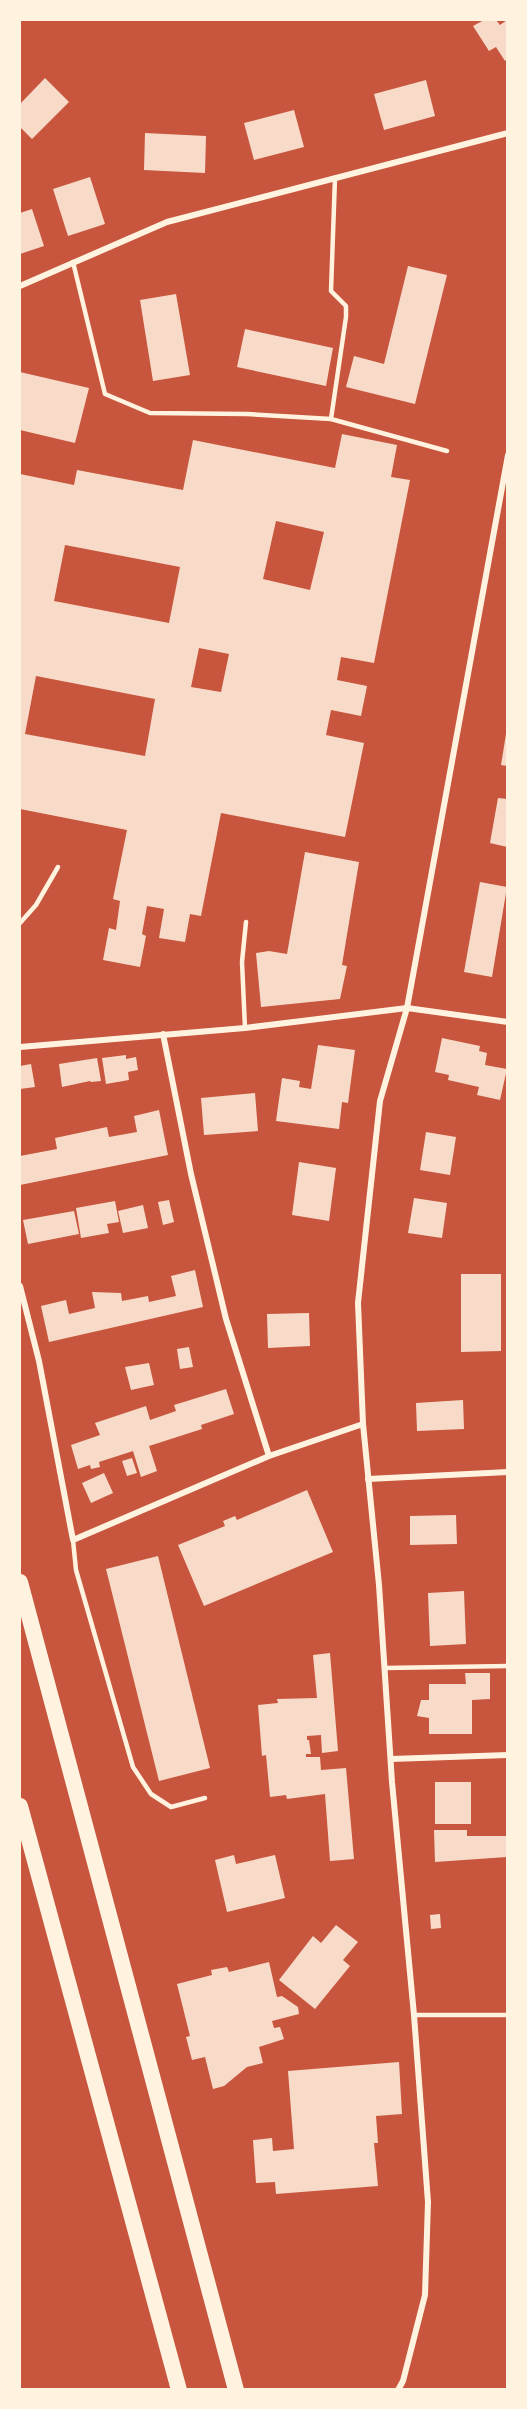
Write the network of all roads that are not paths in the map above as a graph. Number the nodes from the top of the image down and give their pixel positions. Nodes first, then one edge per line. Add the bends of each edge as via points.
1 (507, 133) edge
2 (335, 178) junction
3 (73, 262) junction
4 (20, 286) edge
5 (331, 419) junction
6 (447, 451) dead end
7 (507, 455) edge
8 (58, 867) dead end
9 (246, 922) dead end
10 (20, 923) edge
11 (407, 1008) junction
12 (507, 1022) edge
13 (245, 1028) junction
14 (163, 1034) junction
15 (20, 1047) edge
16 (20, 1286) edge
17 (363, 1424) junction
18 (269, 1456) junction
19 (507, 1472) edge
20 (368, 1479) junction
21 (73, 1540) junction
22 (20, 1581) edge
23 (507, 1666) edge
24 (385, 1668) junction
25 (507, 1755) edge
26 (392, 1759) junction
27 (205, 1798) dead end
28 (20, 1806) edge
29 (414, 2015) junction
30 (507, 2015) edge
31 (179, 2390) edge
32 (236, 2390) edge
33 (398, 2390) edge

1 - 2 street
2 - 3 street via 167,222
2 - 5 lane via 331,291 346,306 346,317
3 - 4 street
3 - 5 lane via 105,394 150,413
5 - 6 lane
7 - 11 street
8 - 10 lane via 36,905
9 - 13 lane via 242,962
11 - 12 street
11 - 13 street
11 - 17 street via 380,1101 358,1303
13 - 14 street
14 - 15 street
14 - 18 street via 191,1174 224,1308
16 - 21 street via 39,1361
17 - 18 street
17 - 20 street
18 - 21 street
19 - 20 street
20 - 24 street
21 - 27 lane via 76,1570 133,1767 150,1794 171,1807
22 - 32 highway
23 - 24 lane
24 - 26 street
25 - 26 street
26 - 29 street
28 - 31 highway
29 - 30 lane
29 - 33 street via 428,2202 425,2295

